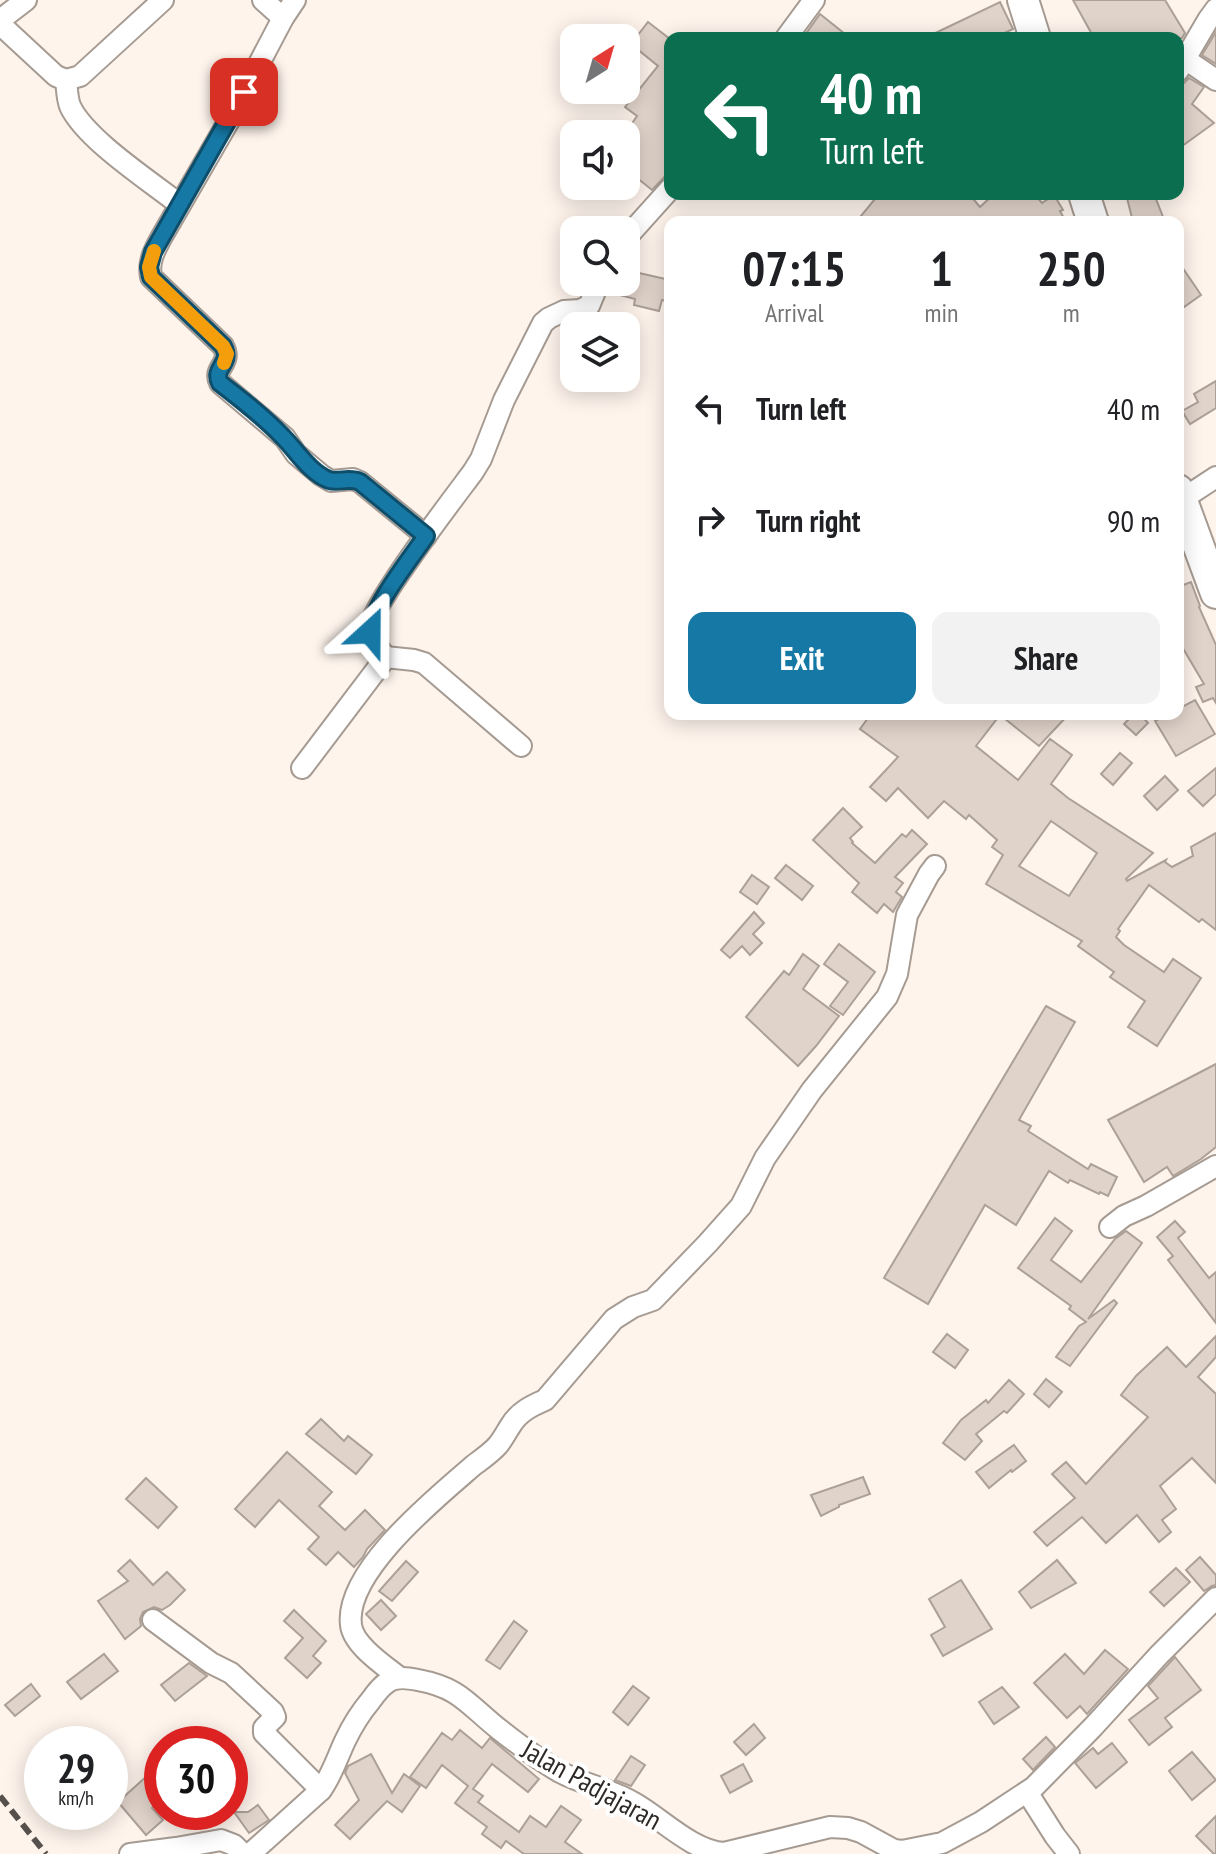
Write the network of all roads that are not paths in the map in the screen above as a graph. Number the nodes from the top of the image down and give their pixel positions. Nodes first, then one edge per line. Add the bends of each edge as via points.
1 (26, 0) edge
2 (163, 0) edge
3 (263, 0) edge
4 (295, 0) edge
5 (1023, 0) edge
6 (805, 3) edge
7 (1216, 9) edge
8 (283, 18) junction
9 (0, 22) edge
10 (789, 32) edge
11 (1033, 32) edge
12 (1184, 60) edge
13 (1184, 66) edge
14 (66, 80) junction
15 (1216, 80) edge
16 (664, 196) edge
17 (179, 204) junction
18 (640, 222) edge
19 (593, 296) edge
20 (1216, 477) edge
21 (1184, 493) edge
22 (1184, 506) edge
23 (426, 536) junction
24 (1216, 593) edge
25 (385, 657) junction
26 (521, 746) dead end
27 (302, 768) dead end
28 (935, 866) dead end
29 (1216, 1166) edge
30 (1110, 1227) dead end
31 (1216, 1598) edge
32 (153, 1620) dead end
33 (400, 1678) junction
34 (321, 1790) junction
35 (1027, 1792) junction
36 (130, 1854) edge
37 (243, 1854) edge
38 (250, 1854) edge
39 (1069, 1854) edge

1 - 9 street
2 - 14 street via 80,76
3 - 8 street
4 - 8 street
5 - 11 highway
6 - 10 street
7 - 12 street
8 - 17 street
9 - 14 street
13 - 15 street
14 - 17 street via 70,105 85,127
16 - 18 street
17 - 23 street via 153,252 151,277 223,346 227,354 217,377 220,383 321,475 331,481 360,482
19 - 23 street via 589,306 543,323 481,459
20 - 21 street
22 - 24 highway
23 - 25 street via 371,623 370,632
25 - 26 street via 424,663
25 - 27 street
28 - 33 street via 907,915 897,974 887,997 812,1090 765,1158 741,1206 653,1300 614,1319 545,1400 529,1406 498,1446 403,1530 358,1587 351,1628 366,1651
29 - 30 street
31 - 35 street, Jalan Padjajaran
32 - 34 street via 231,1673 274,1714 264,1733
33 - 34 street via 390,1680 361,1713
33 - 35 street, Jalan Padjajaran via 430,1682 461,1695 558,1771 625,1798 697,1845 717,1852 830,1827 861,1832 894,1850 914,1850 942,1843
34 - 38 street
35 - 39 street
36 - 37 street via 221,1840

